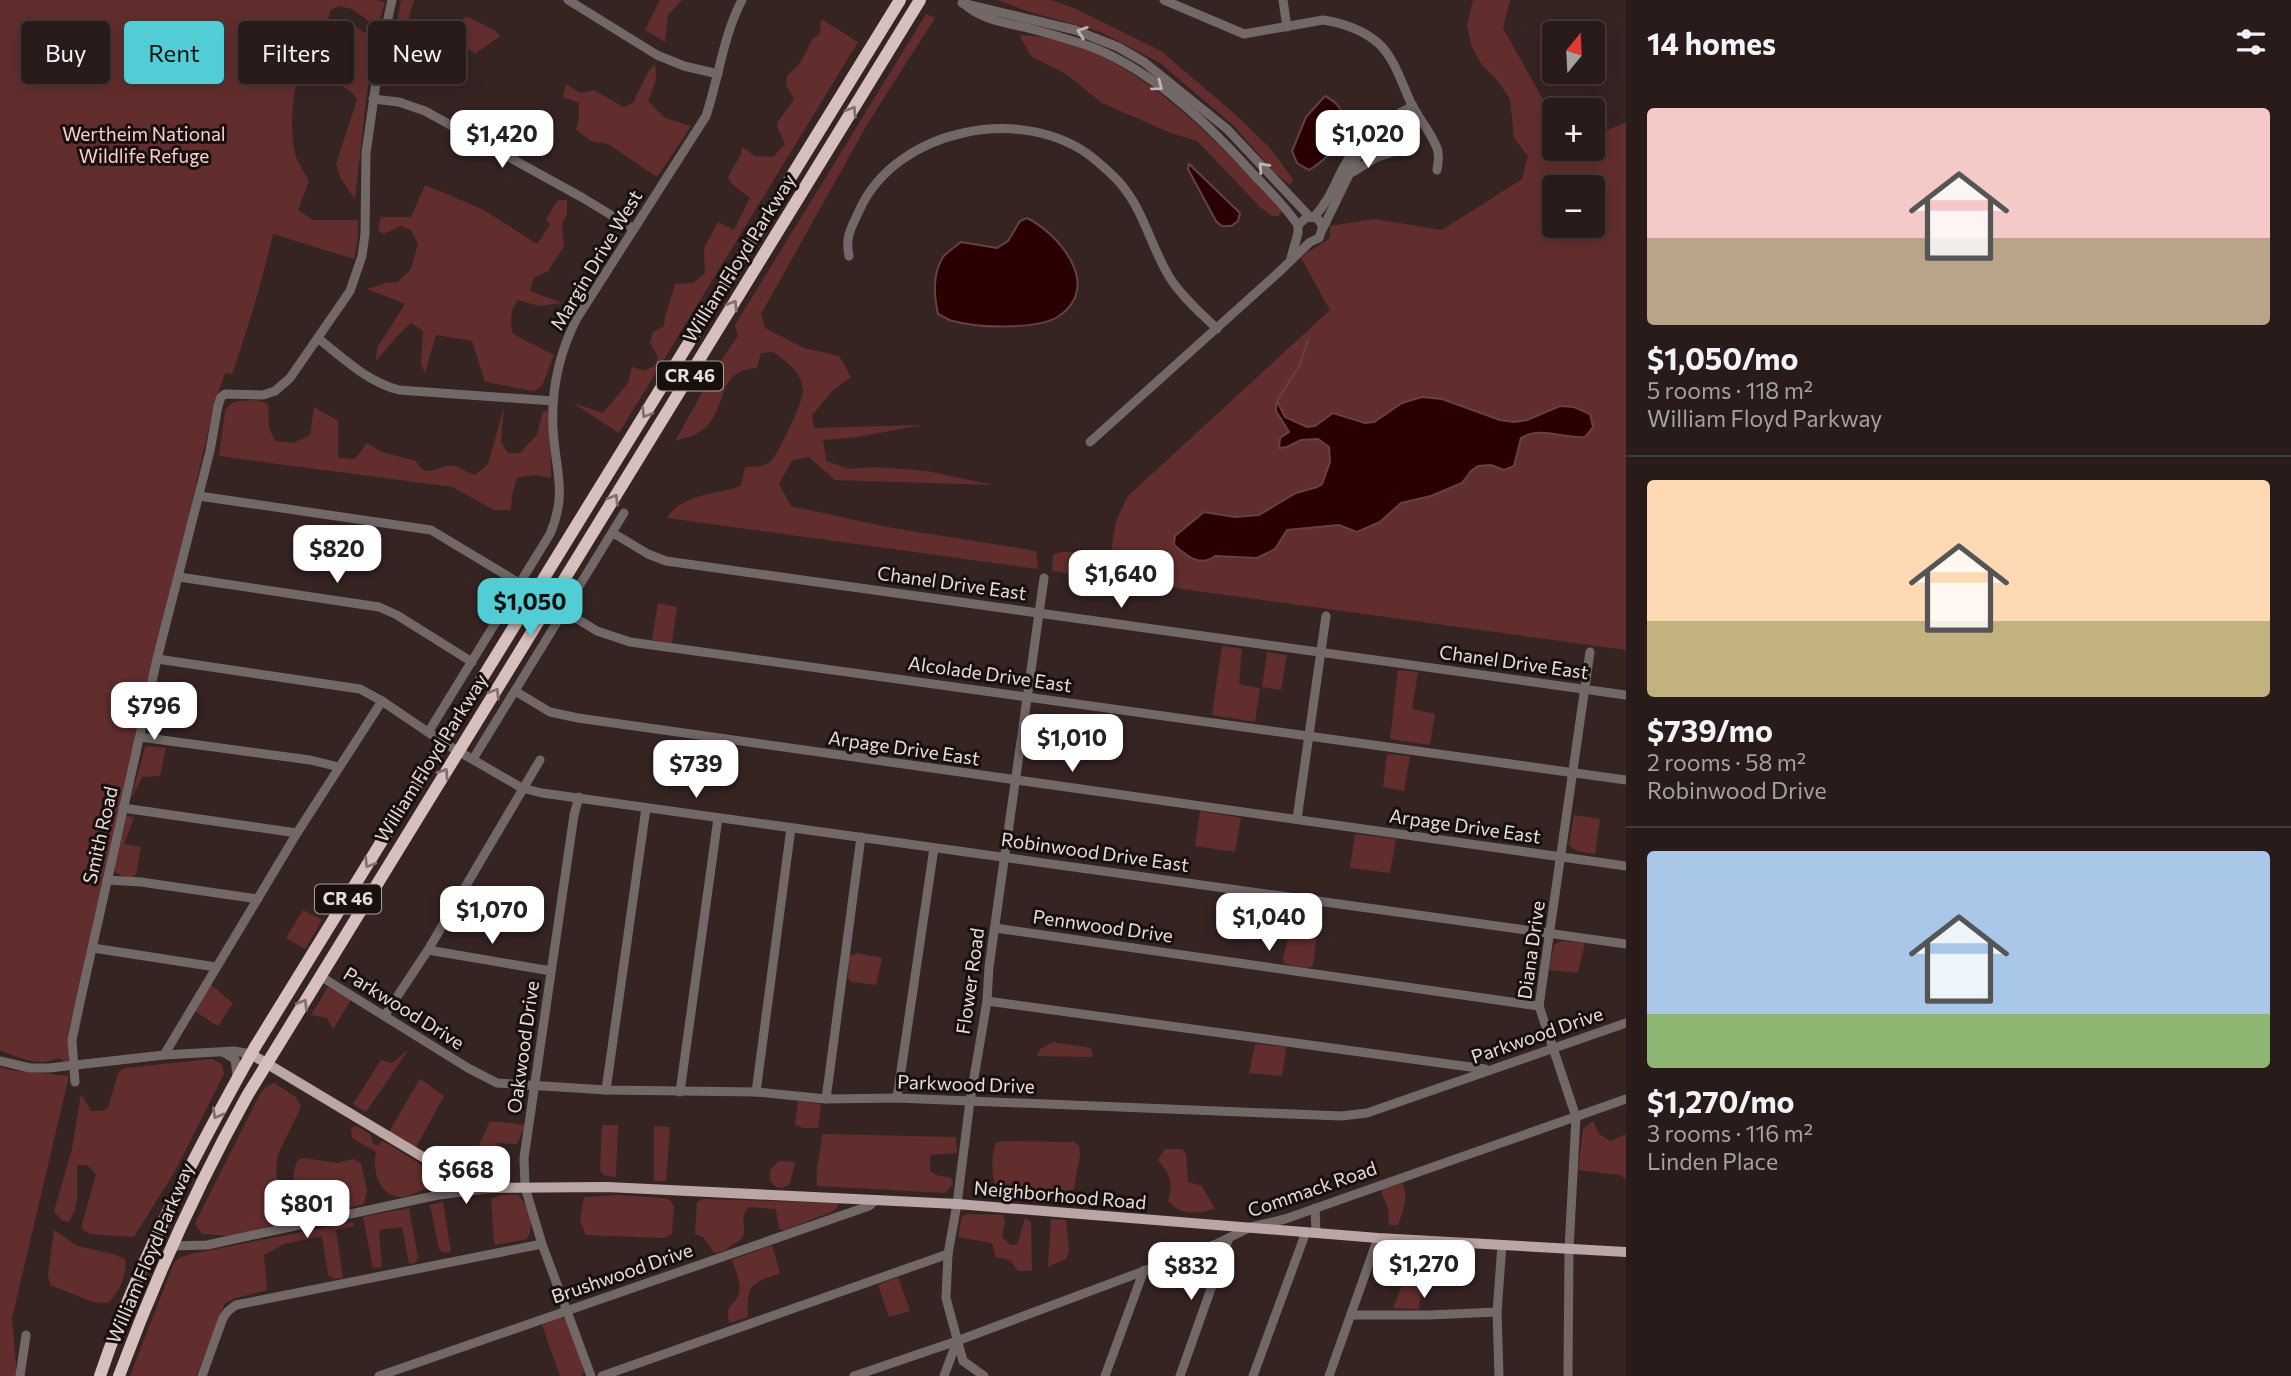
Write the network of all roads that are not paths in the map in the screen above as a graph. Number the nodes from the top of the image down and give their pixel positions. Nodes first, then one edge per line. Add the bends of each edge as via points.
1 (392, 0) edge
2 (568, 0) edge
3 (742, 0) edge
4 (900, 0) edge
5 (920, 0) edge
6 (1164, 0) edge
7 (1283, 0) edge
8 (960, 1) edge
9 (1287, 27) junction
10 (718, 74) junction
11 (373, 99) junction
12 (1415, 109) junction
13 (1386, 129) junction
14 (1437, 170) dead end
15 (1349, 176) junction
16 (1312, 217) junction
17 (1323, 228) junction
18 (634, 229) junction
19 (1298, 229) junction
20 (1310, 242) junction
21 (849, 256) dead end
22 (1291, 258) junction
23 (1217, 329) junction
24 (319, 339) junction
25 (552, 401) junction
26 (1090, 442) dead end
27 (199, 496) junction
28 (624, 513) dead end
29 (613, 533) junction
30 (178, 577) junction
31 (1044, 578) dead end
32 (519, 583) junction
33 (564, 611) junction
34 (1040, 613) junction
35 (1326, 616) dead end
36 (1590, 652) dead end
37 (1321, 653) junction
38 (157, 659) junction
39 (472, 662) junction
40 (1585, 690) junction
41 (515, 691) junction
42 (1626, 695) edge
43 (1027, 696) junction
44 (382, 701) junction
45 (429, 732) junction
46 (1309, 736) junction
47 (140, 737) junction
48 (444, 743) junction
49 (459, 751) junction
50 (473, 759) junction
51 (540, 760) dead end
52 (339, 767) junction
53 (1573, 773) junction
54 (1626, 780) edge
55 (1015, 781) junction
56 (522, 788) junction
57 (579, 797) junction
58 (123, 808) junction
59 (646, 808) junction
60 (718, 818) junction
61 (1297, 819) junction
62 (791, 828) junction
63 (297, 833) junction
64 (861, 837) junction
65 (934, 848) junction
66 (1006, 856) junction
67 (1561, 858) junction
68 (1626, 866) edge
69 (107, 880) junction
70 (258, 900) junction
71 (995, 929) junction
72 (1551, 934) junction
73 (1626, 944) edge
74 (93, 948) junction
75 (428, 950) junction
76 (216, 968) junction
77 (551, 971) junction
78 (320, 976) junction
79 (987, 1001) junction
80 (1539, 1006) junction
81 (385, 1015) junction
82 (1626, 1023) edge
83 (1552, 1048) junction
84 (221, 1052) junction
85 (251, 1054) junction
86 (164, 1055) junction
87 (0, 1061) edge
88 (267, 1062) junction
89 (74, 1065) junction
90 (1487, 1070) junction
91 (75, 1082) dead end
92 (235, 1082) junction
93 (536, 1084) junction
94 (606, 1090) junction
95 (680, 1092) junction
96 (756, 1092) junction
97 (897, 1098) junction
98 (1626, 1099) edge
99 (826, 1100) junction
100 (970, 1101) junction
101 (1576, 1116) junction
102 (459, 1179) junction
103 (525, 1187) junction
104 (490, 1188) junction
105 (438, 1195) junction
106 (876, 1200) junction
107 (957, 1204) junction
108 (1315, 1208) junction
109 (1251, 1227) junction
110 (1311, 1232) junction
111 (1230, 1238) junction
112 (1378, 1238) junction
113 (542, 1244) junction
114 (1502, 1245) junction
115 (172, 1246) junction
116 (1569, 1249) junction
117 (1626, 1252) edge
118 (948, 1254) junction
119 (1144, 1270) junction
120 (567, 1310) junction
121 (1497, 1312) junction
122 (1352, 1315) junction
123 (26, 1335) dead end
124 (957, 1341) junction
125 (867, 1374) edge
126 (20, 1376) edge
127 (100, 1376) edge
128 (119, 1376) edge
129 (202, 1376) edge
130 (379, 1376) edge
131 (591, 1376) edge
132 (601, 1376) edge
133 (854, 1376) edge
134 (944, 1376) edge
135 (984, 1376) edge
136 (1105, 1376) edge
137 (1180, 1376) edge
138 (1253, 1376) edge
139 (1329, 1376) edge
140 (1499, 1376) edge
141 (1568, 1376) edge

1 - 11 street
2 - 10 street via 657,55
3 - 10 street, Margin Drive West
4 -> 48 highway, William Floyd Parkway / CR 46
49 -> 5 highway, William Floyd Parkway / CR 46
6 - 9 street via 1244,34
7 - 9 street
16 -> 8 street via 1227,129 1144,62 1075,30
8 -> 19 street via 998,22 1096,49 1139,71 1220,137
9 - 12 street via 1323,20 1368,35 1391,59
10 - 18 street, Margin Drive West via 706,116
11 - 18 street via 425,111
11 - 24 street via 362,257 350,291
12 - 13 street
12 - 13 street
12 - 14 street via 1436,146
13 - 15 street via 1359,154
13 - 15 street via 1394,144 1390,153 1368,161
13 - 16 street via 1363,139 1327,203
15 - 17 street
16 - 17 street via 1320,220
16 - 19 street via 1302,219
17 - 20 street via 1319,238
18 - 25 street, Margin Drive West via 577,318 557,372
19 - 20 street via 1302,240
19 - 22 street
20 - 22 street
21 - 23 street via 846,242 864,200 907,155 932,142 973,131 1012,129 1057,138 1092,157 1124,186 1171,279
22 - 23 street
23 - 26 street
24 - 25 street via 370,379 390,387
24 - 27 street, Smith Road via 275,391 221,397
25 - 32 street, Margin Drive West via 560,505 550,534
27 - 30 street, Smith Road
27 - 32 street via 431,530
28 - 29 street
29 - 33 street
29 - 34 street, Chanel Drive East via 666,561
30 - 38 street, Smith Road
30 - 39 street via 379,607
31 - 34 street, Flower Road
32 - 39 street, Margin Drive West
33 - 41 street
33 - 43 street, Alcolade Drive East via 597,631 630,642
34 - 37 street, Chanel Drive East
34 - 43 street, Flower Road
35 - 37 street
36 - 40 street, Diana Drive
37 - 40 street, Chanel Drive East
37 - 46 street
38 - 44 street via 360,689
38 - 47 street, Smith Road
39 - 45 street, Margin Drive West
40 - 42 street, Chanel Drive East
40 - 53 street, Diana Drive
41 - 50 street
41 - 55 street, Arpage Drive East via 551,712 570,717
43 - 46 street, Alcolade Drive East
43 - 55 street, Flower Road
44 - 45 street
44 - 52 street
45 - 48 street
46 - 53 street, Alcolade Drive East
46 - 61 street
47 - 52 street
47 - 58 street, Smith Road
48 - 49 street
48 -> 85 highway, William Floyd Parkway / CR 46
49 - 50 street
78 -> 49 highway, William Floyd Parkway / CR 46
50 - 56 street
51 - 56 street
52 - 63 street
53 - 54 street, Alcolade Drive East
53 - 67 street, Diana Drive
55 - 61 street, Arpage Drive East
55 - 66 street, Flower Road
56 - 57 street, Robinwood Drive East
56 - 75 street
57 - 59 street, Robinwood Drive East
57 - 77 street, Oakwood Drive
58 - 63 street
58 - 69 street, Smith Road
59 - 60 street, Robinwood Drive East
59 - 94 street
60 - 62 street, Robinwood Drive East
60 - 95 street
61 - 67 street, Arpage Drive East
62 - 64 street, Robinwood Drive East
62 - 96 street
63 - 70 street
64 - 65 street, Robinwood Drive East
64 - 99 street
65 - 66 street, Robinwood Drive East
65 - 97 street
66 - 71 street, Flower Road
66 - 72 street, Robinwood Drive East
67 - 68 street, Arpage Drive East
67 - 72 street, Diana Drive
69 - 70 street
69 - 74 street, Smith Road
70 - 76 street
71 - 79 street, Flower Road
71 - 80 street, Pennwood Drive
72 - 73 street, Robinwood Drive East
72 - 80 street, Diana Drive
74 - 76 street
74 - 89 street, Smith Road via 72,1040
75 - 77 street
75 - 81 street
76 - 86 street
77 - 93 street, Oakwood Drive
78 - 81 street, Parkwood Drive
88 -> 78 highway, William Floyd Parkway / CR 46
79 - 90 street
79 - 100 street, Flower Road
80 - 83 street, Diana Drive
81 - 93 street, Parkwood Drive via 497,1083
82 - 83 street, Parkwood Drive
83 - 90 street, Parkwood Drive
83 - 101 street, Diana Drive
84 - 85 street
84 - 86 street
84 - 92 street via 237,1062
85 - 88 main road, Neighborhood Road
85 - 92 highway, William Floyd Parkway / CR 46
86 - 89 street
87 - 89 street via 30,1068
88 - 102 main road, Neighborhood Road
88 - 115 highway, William Floyd Parkway / CR 46 via 220,1145
89 - 91 street, Smith Road
90 - 100 street, Parkwood Drive via 1367,1113 1341,1116
92 -> 127 highway, William Floyd Parkway / CR 46 via 146,1254
93 - 94 street, Parkwood Drive
93 - 103 street, Oakwood Drive via 524,1158
94 - 95 street, Parkwood Drive
95 - 96 street, Parkwood Drive
96 - 99 street, Parkwood Drive
97 - 99 street, Parkwood Drive
97 - 100 street, Parkwood Drive
98 - 101 street, Commack Road
100 - 107 street, Flower Road
101 - 108 street, Commack Road
101 - 116 street, Diana Drive
102 - 104 main road, Neighborhood Road
102 - 105 street via 457,1186
103 - 104 main road, Neighborhood Road
103 - 106 main road, Neighborhood Road
103 - 113 street, Oakwood Drive
104 - 105 street
105 - 115 street via 218,1243
106 - 107 main road, Neighborhood Road
106 - 120 street, Brushwood Drive
107 - 109 main road, Neighborhood Road
107 - 118 street, Flower Road
108 - 109 street, Commack Road
108 - 110 street
109 - 110 main road, Neighborhood Road
109 - 111 street, Commack Road
110 - 112 main road, Neighborhood Road
110 - 138 street
111 - 119 street, Commack Road
111 - 137 street
112 - 114 main road, Neighborhood Road
112 - 122 street
113 - 120 street, Oakwood Drive
113 - 129 street via 236,1305 218,1329
114 - 116 main road, Neighborhood Road
114 - 121 street
115 - 128 highway, William Floyd Parkway / CR 46
116 - 117 main road, Neighborhood Road
116 - 141 street, Diana Drive
118 - 124 street, Flower Road via 946,1297
118 - 132 street
119 - 124 street, Commack Road
119 - 136 street
120 - 130 street, Brushwood Drive
120 - 131 street, Oakwood Drive
121 - 122 street
121 - 140 street
122 - 139 street
123 - 126 street
124 - 125 street, Commack Road
124 - 134 street
124 - 135 street, Flower Road via 963,1361
125 - 133 street, Commack Road

